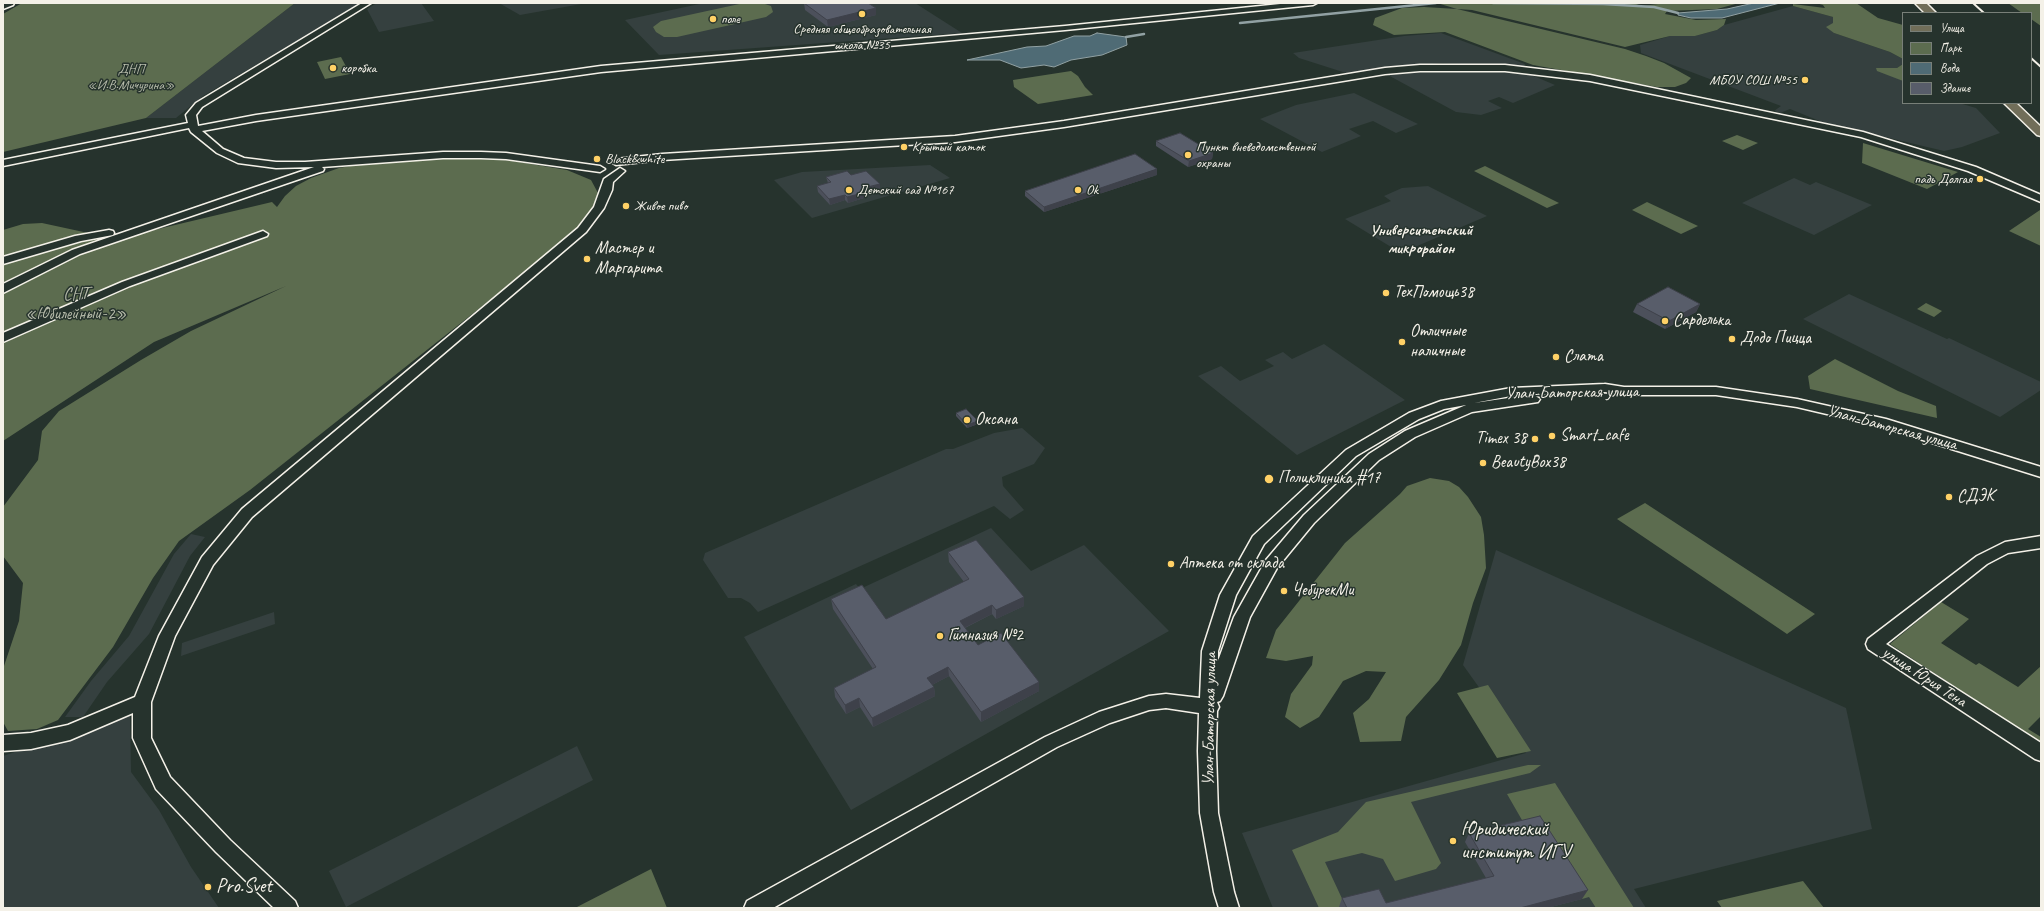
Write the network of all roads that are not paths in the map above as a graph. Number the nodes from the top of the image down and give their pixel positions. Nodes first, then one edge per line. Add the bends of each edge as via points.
1 (10, 3) edge
2 (367, 3) edge
3 (1313, 3) edge
4 (1916, 4) edge
5 (3, 7) edge
6 (1929, 12) edge
7 (2011, 104) edge
8 (2026, 104) edge
9 (2041, 118) edge
10 (193, 128) junction
11 (2041, 132) edge
12 (3, 163) edge
13 (337, 163) junction
14 (573, 165) junction
15 (617, 166) junction
16 (603, 174) junction
17 (2041, 199) edge
18 (134, 231) junction
19 (263, 234) dead end
20 (3, 261) edge
21 (3, 289) edge
22 (3, 338) edge
23 (1624, 392) junction
24 (2041, 472) edge
25 (2041, 542) edge
26 (142, 702) junction
27 (1210, 707) junction
28 (3, 743) edge
29 (2041, 753) edge
30 (288, 908) edge
31 (754, 908) edge
32 (1229, 908) edge

1 - 5 street
2 - 10 street via 199,105 191,115
3 - 10 street via 1065,28 600,69
4 - 6 main road
7 - 11 main road
8 - 9 main road
10 - 12 street
10 - 13 street via 220,152 242,161 276,165
13 - 14 street via 443,155 481,155
13 - 18 street
14 - 15 street
14 - 16 street
15 - 16 street
15 - 16 street
15 - 17 street via 650,158 955,139 1064,124 1385,71 1420,68 1505,68 1590,78 1863,135 1972,169
16 - 26 street via 607,190 599,208 582,230 247,513 206,561 167,636
18 - 20 street via 79,238
18 - 21 street via 76,252
19 - 22 street via 126,284
23 - 24 street, Улан-Баторская улица via 1703,390 1797,403 1888,424
23 - 27 street via 1617,395 1542,398 1469,408 1410,434 1374,457 1309,519 1271,564 1242,616
23 - 27 street, Улан-Баторская улица via 1606,388 1534,390 1496,394 1441,405 1414,416 1350,453 1258,540 1245,561 1228,596 1210,651
25 - 29 street, улица Юрия Тена via 2005,548 1982,560 1874,644
26 - 28 street via 70,732 31,741
26 - 30 street via 141,734 163,783 223,846
27 - 31 street via 1166,701 1149,703 1105,717 1051,742
27 - 32 street, Улан-Баторская улица via 1207,750 1209,814

